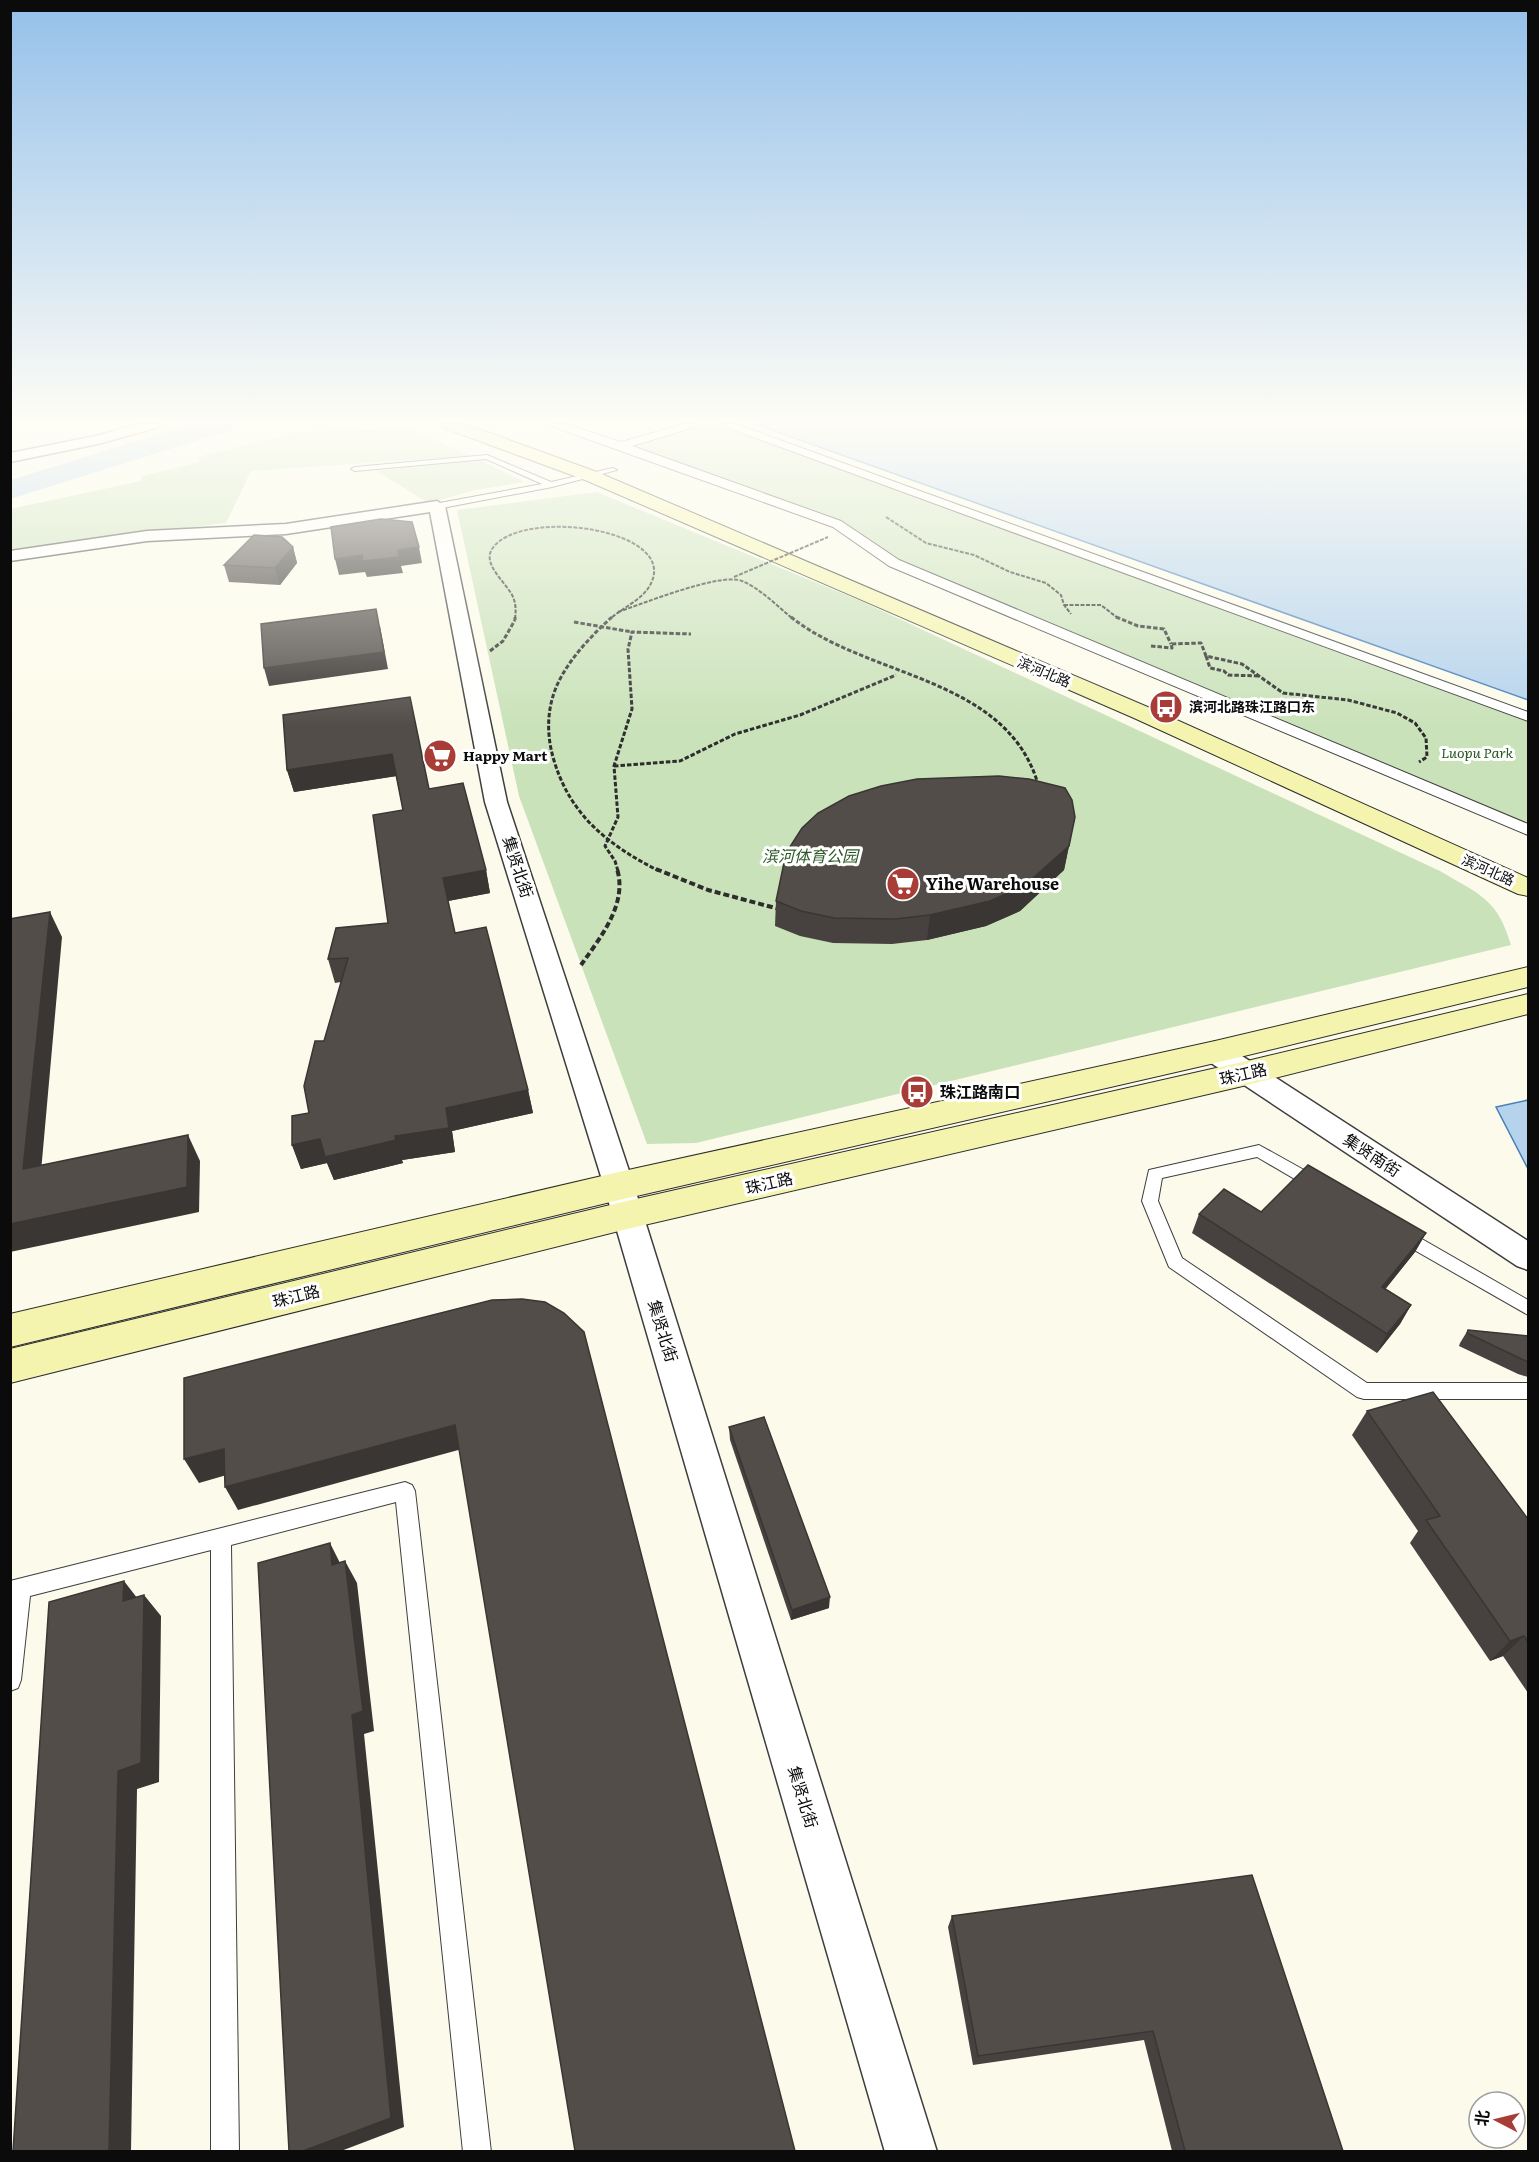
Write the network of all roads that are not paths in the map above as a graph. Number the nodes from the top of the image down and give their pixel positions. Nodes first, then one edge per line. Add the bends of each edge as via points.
1 (313, 525) edge
2 (441, 525) edge
3 (719, 525) edge
4 (724, 525) edge
5 (838, 525) edge
6 (1003, 525) edge
7 (10, 556) edge
8 (1528, 717) edge
9 (1528, 830) edge
10 (1528, 868) edge
11 (1528, 888) edge
12 (1528, 977) edge
13 (1528, 1004) edge
14 (1215, 1052) junction
15 (1247, 1073) junction
16 (1332, 1194) edge
17 (623, 1200) junction
18 (1384, 1224) edge
19 (1528, 1257) edge
20 (1528, 1308) edge
21 (10, 1331) edge
22 (10, 1366) edge
23 (1528, 1391) edge
24 (221, 1538) junction
25 (15, 1590) edge
26 (10, 1680) edge
27 (225, 2151) edge
28 (477, 2151) edge
29 (911, 2151) edge

1 - 7 street via 147,536
2 - 17 street, 集贤北街 via 496,802
3 - 11 main road, 滨河北路
4 - 10 main road, 滨河北路
5 - 9 street via 894,562
6 - 8 street
12 - 14 main road, 珠江路
13 - 15 main road, 珠江路
14 - 15 street, 集贤南街
14 - 17 main road, 珠江路
15 - 17 main road, 珠江路
15 - 19 street, 集贤南街
16 - 23 lane via 1259,1151 1155,1174 1150,1201 1175,1262 1364,1391
17 - 21 main road, 珠江路
17 - 22 main road, 珠江路
17 - 29 street, 集贤北街
18 - 20 lane
24 - 25 lane
24 - 27 lane
24 - 28 lane via 405,1491
25 - 26 lane

